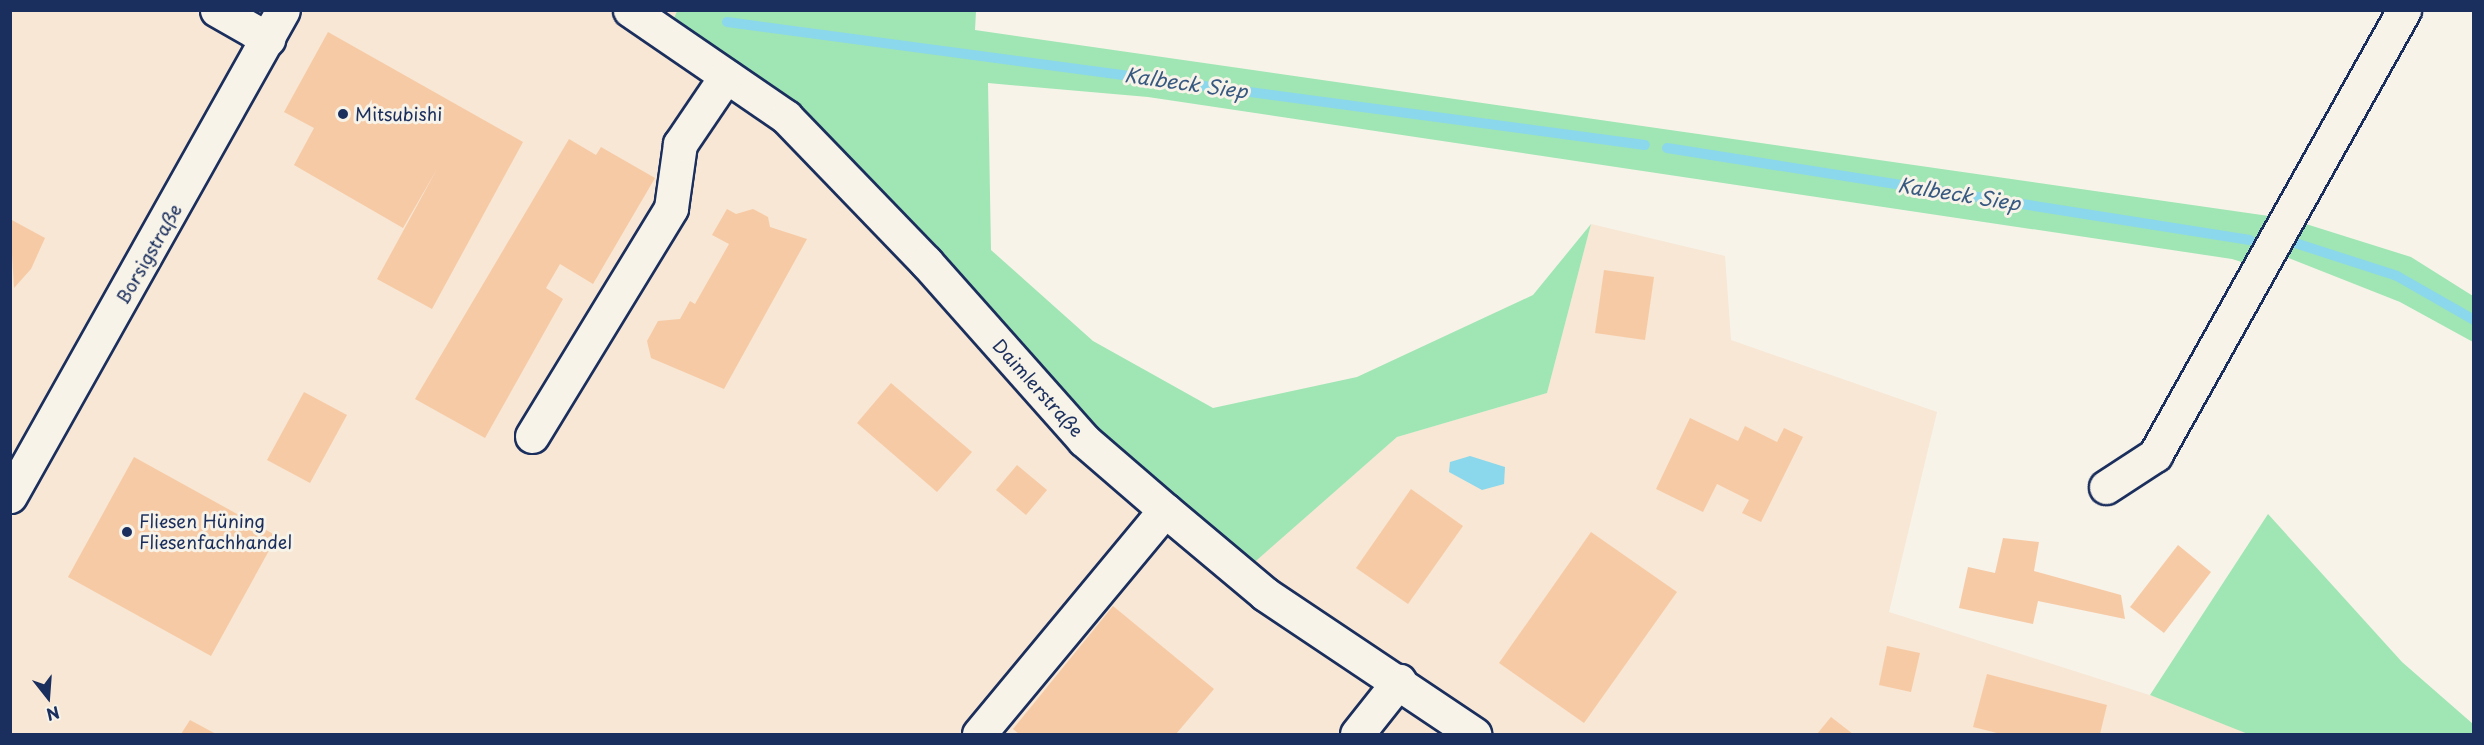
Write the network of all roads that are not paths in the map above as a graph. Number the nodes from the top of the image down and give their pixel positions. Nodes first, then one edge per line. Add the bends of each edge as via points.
1 (217, 10) edge
2 (283, 10) edge
3 (630, 10) edge
4 (2404, 10) edge
5 (268, 39) junction
6 (726, 76) junction
7 (532, 436) dead end
8 (2106, 488) dead end
9 (10, 496) edge
10 (1166, 510) junction
11 (1399, 681) junction
12 (979, 735) edge
13 (1357, 735) edge
14 (1473, 735) edge

1 - 5 street
2 - 5 street, Borsigstraße
3 - 6 street, Daimlerstraße
4 - 8 street via 2155,455
5 - 9 street, Borsigstraße
6 - 7 street via 680,144 671,208
6 - 10 street, Daimlerstraße via 786,117 926,262 1084,440
10 - 11 street, Daimlerstraße via 1265,594
10 - 12 street
11 - 13 street
11 - 14 street, Daimlerstraße

